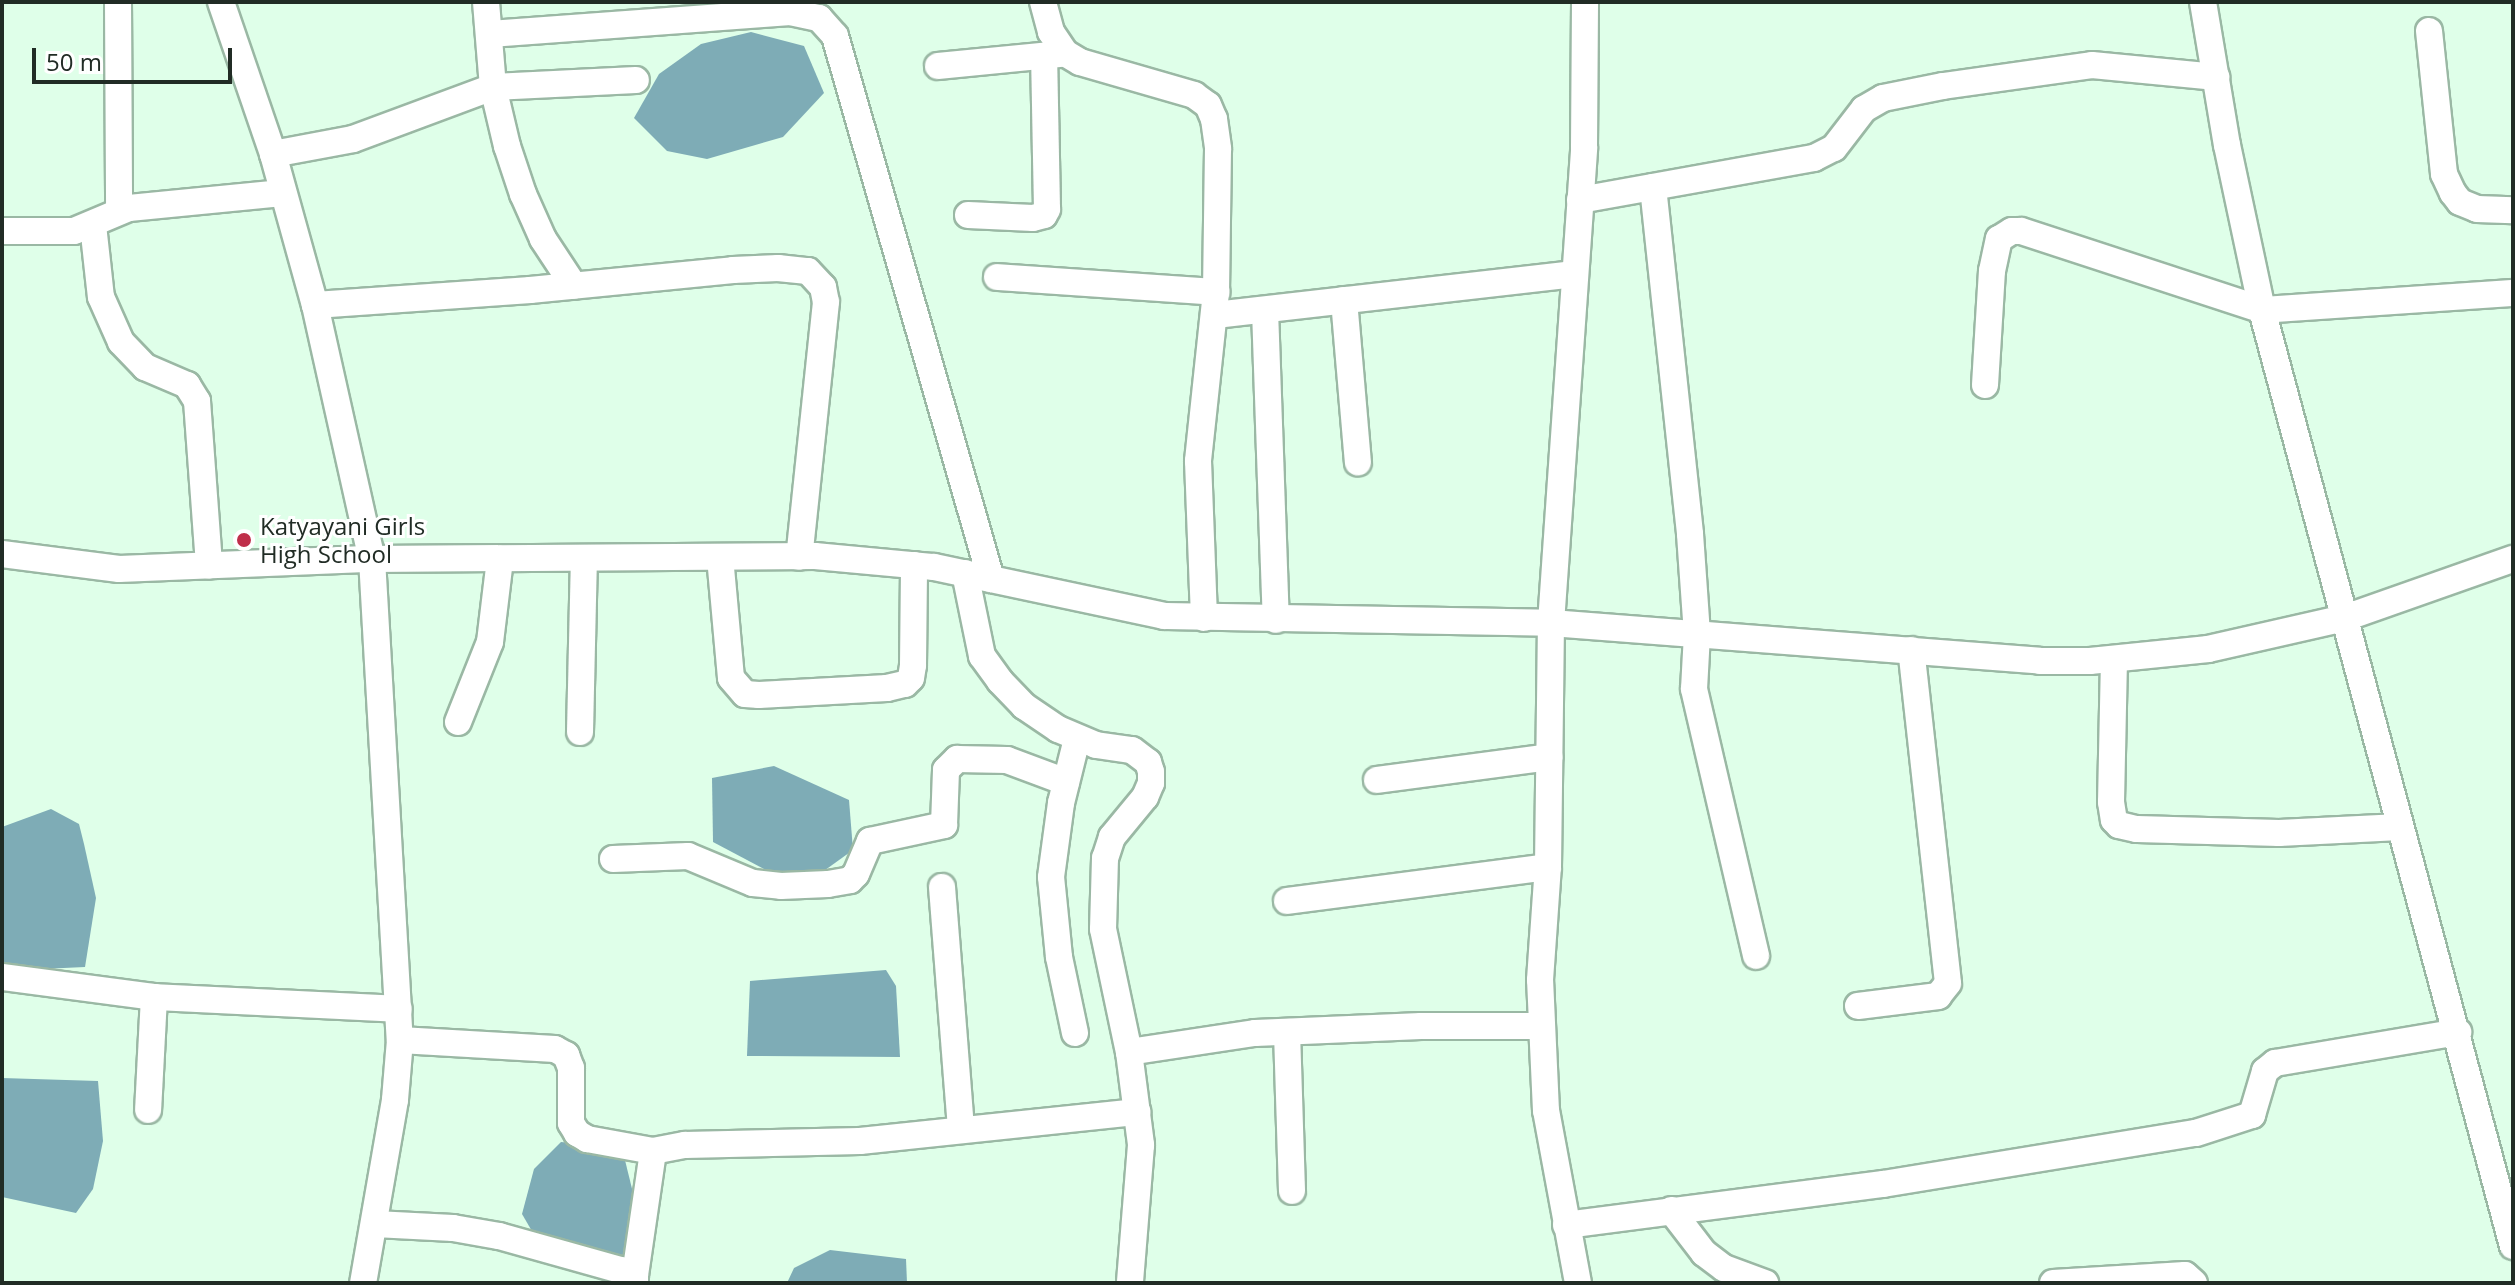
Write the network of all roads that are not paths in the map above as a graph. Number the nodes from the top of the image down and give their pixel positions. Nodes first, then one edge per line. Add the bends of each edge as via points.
1 (118, 2) edge
2 (221, 2) edge
3 (486, 2) edge
4 (1043, 2) edge
5 (1585, 2) edge
6 (2203, 2) edge
7 (2429, 31) dead end
8 (490, 34) junction
9 (1054, 55) junction
10 (938, 66) dead end
11 (2216, 77) junction
12 (636, 80) dead end
13 (493, 87) junction
14 (273, 154) junction
15 (1653, 187) junction
16 (282, 193) junction
17 (1580, 200) junction
18 (2513, 210) edge
19 (119, 211) junction
20 (968, 215) dead end
21 (93, 225) junction
22 (2, 231) edge
23 (1573, 274) junction
24 (997, 277) dead end
25 (574, 286) junction
26 (2513, 293) edge
27 (1344, 300) junction
28 (1215, 304) junction
29 (315, 305) junction
30 (1265, 310) junction
31 (2262, 310) junction
32 (1985, 385) dead end
33 (1358, 462) dead end
34 (2, 556) edge
35 (720, 557) junction
36 (799, 557) junction
37 (372, 559) junction
38 (500, 559) junction
39 (2513, 559) edge
40 (584, 560) junction
41 (914, 565) junction
42 (209, 566) junction
43 (965, 573) junction
44 (991, 579) junction
45 (1204, 618) junction
46 (2345, 618) junction
47 (1276, 620) junction
48 (1551, 623) junction
49 (1697, 634) junction
50 (1911, 650) junction
51 (2114, 659) junction
52 (458, 722) dead end
53 (580, 732) dead end
54 (1077, 739) junction
55 (1549, 757) junction
56 (1377, 780) dead end
57 (1066, 782) junction
58 (2400, 827) junction
59 (613, 859) dead end
60 (1548, 867) junction
61 (942, 887) dead end
62 (1287, 901) dead end
63 (1756, 956) dead end
64 (2, 977) edge
65 (154, 997) junction
66 (1858, 1006) dead end
67 (399, 1009) junction
68 (1541, 1026) junction
69 (1287, 1032) junction
70 (2458, 1032) junction
71 (1075, 1033) dead end
72 (400, 1040) junction
73 (1129, 1052) junction
74 (148, 1110) dead end
75 (1137, 1112) junction
76 (961, 1129) junction
77 (653, 1151) junction
78 (1292, 1191) dead end
79 (1671, 1210) junction
80 (375, 1224) junction
81 (1566, 1225) junction
82 (2513, 1246) edge
83 (635, 1279) edge
84 (363, 1283) edge
85 (1130, 1283) edge
86 (1578, 1283) edge
87 (1765, 1283) edge
88 (2053, 1283) edge
89 (2194, 1283) edge

1 - 19 street
2 - 14 street
3 - 8 street
4 - 9 street
5 - 17 street
6 - 11 street
7 - 18 street via 2444,174 2460,202 2477,209
8 - 13 street
8 - 44 street via 790,12 819,18 840,51
9 - 10 street
9 - 20 street via 1044,215
9 - 28 street via 1194,95 1208,105 1218,149
11 - 15 street via 2092,65 1943,86 1883,98 1864,109 1834,148 1814,158
11 - 31 street
12 - 13 street
13 - 14 street via 353,139
13 - 25 street via 523,194 543,239
14 - 16 street
15 - 17 street
15 - 49 street
16 - 19 street
16 - 29 street
17 - 23 street
19 - 21 street
21 - 22 street via 74,231
21 - 42 street via 101,297 121,342 145,367 187,385 197,401
23 - 27 street
23 - 48 street
24 - 28 street
25 - 29 street
25 - 36 street via 778,268 817,277 826,302
26 - 31 street
27 - 30 street
27 - 33 street
28 - 30 street
28 - 45 street via 1198,461
29 - 37 street
30 - 47 street
31 - 32 street via 2012,231 1999,239 1994,260
31 - 46 street
34 - 42 street via 119,569
35 - 36 street
35 - 40 street
35 - 41 street via 731,678 745,694 759,695 905,684 913,665
36 - 41 street
37 - 38 street
37 - 42 street
37 - 67 street
38 - 40 street
38 - 52 street via 490,642
39 - 46 street
40 - 53 street
41 - 43 street
43 - 44 street
43 - 54 street via 982,656 1024,706
44 - 45 street via 1164,616
45 - 47 street
46 - 51 street via 2208,649
46 - 58 street
47 - 48 street
48 - 49 street
48 - 55 street
49 - 50 street
49 - 63 street via 1693,668 1698,715
50 - 51 street via 2040,661
50 - 66 street via 1948,983 1938,996
51 - 58 street via 2111,802 2119,825 2279,833
54 - 57 street
54 - 73 street via 1132,750 1148,762 1151,772 1145,797 1112,837 1105,858 1103,929
55 - 56 street
55 - 60 street
57 - 59 street via 1007,760 957,759 946,770 944,825 870,841 856,874 828,884 753,883 688,856
57 - 71 street via 1051,877 1059,957
58 - 70 street
60 - 62 street
60 - 68 street
61 - 76 street
64 - 65 street
65 - 67 street
65 - 74 street
67 - 72 street
68 - 69 street
68 - 81 street via 1546,1111
69 - 73 street
69 - 78 street
70 - 79 street via 2275,1063 2265,1071 2252,1115 2196,1133 1883,1184
70 - 82 street
72 - 77 street via 555,1049 566,1055 571,1068 571,1123 577,1133
72 - 80 street
73 - 75 street
75 - 76 street
75 - 85 street via 1141,1145
76 - 77 street via 860,1141 685,1145
77 - 83 street
79 - 81 street
79 - 87 street via 1704,1253 1724,1268
80 - 83 street via 472,1231
80 - 84 street
81 - 86 street
88 - 89 street via 2185,1275

